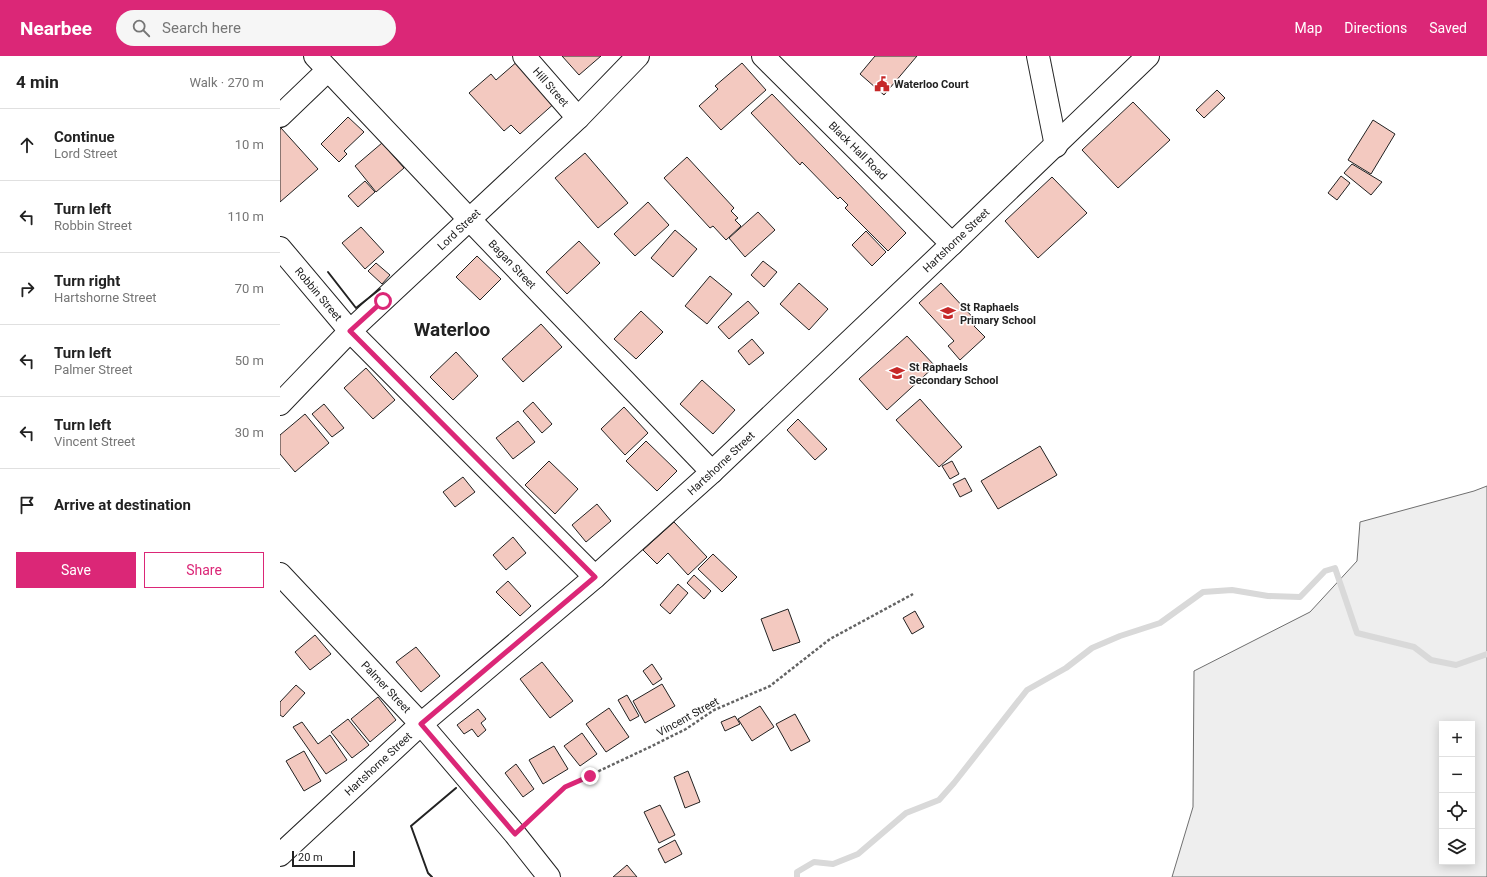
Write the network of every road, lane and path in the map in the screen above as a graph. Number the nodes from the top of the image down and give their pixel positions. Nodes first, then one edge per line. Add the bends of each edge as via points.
1 (524, 56) edge
2 (638, 56) edge
3 (763, 56) edge
4 (1038, 56) edge
5 (1148, 56) edge
6 (322, 63) edge
7 (280, 116) edge
8 (578, 118) junction
9 (1056, 146) junction
10 (469, 219) junction
11 (952, 244) junction
12 (280, 248) edge
13 (350, 331) junction
14 (280, 404) edge
15 (712, 472) junction
16 (280, 574) edge
17 (595, 577) junction
18 (913, 594) dead end
19 (421, 724) junction
20 (515, 834) junction
21 (280, 855) edge
22 (549, 877) edge

1 - 8 street, Hill Street
2 - 8 street, Lord Street
3 - 11 street, Black Hall Road
4 - 9 street
5 - 9 street, Hartshorne Street
6 - 7 street
6 - 10 street, Bagan Street
8 - 10 street, Lord Street
9 - 11 street, Hartshorne Street
10 - 13 street, Lord Street
10 - 15 street, Bagan Street
11 - 15 street, Hartshorne Street
12 - 13 street, Robbin Street
13 - 14 street, Lord Street
13 - 17 street, Robbin Street
15 - 17 street, Hartshorne Street
16 - 19 street, Palmer Street
17 - 19 street, Hartshorne Street
18 - 20 path, Vincent Street via 830,639 770,686 714,710 680,732 565,787
19 - 20 street, Palmer Street
19 - 21 street, Hartshorne Street
20 - 22 street, Palmer Street

